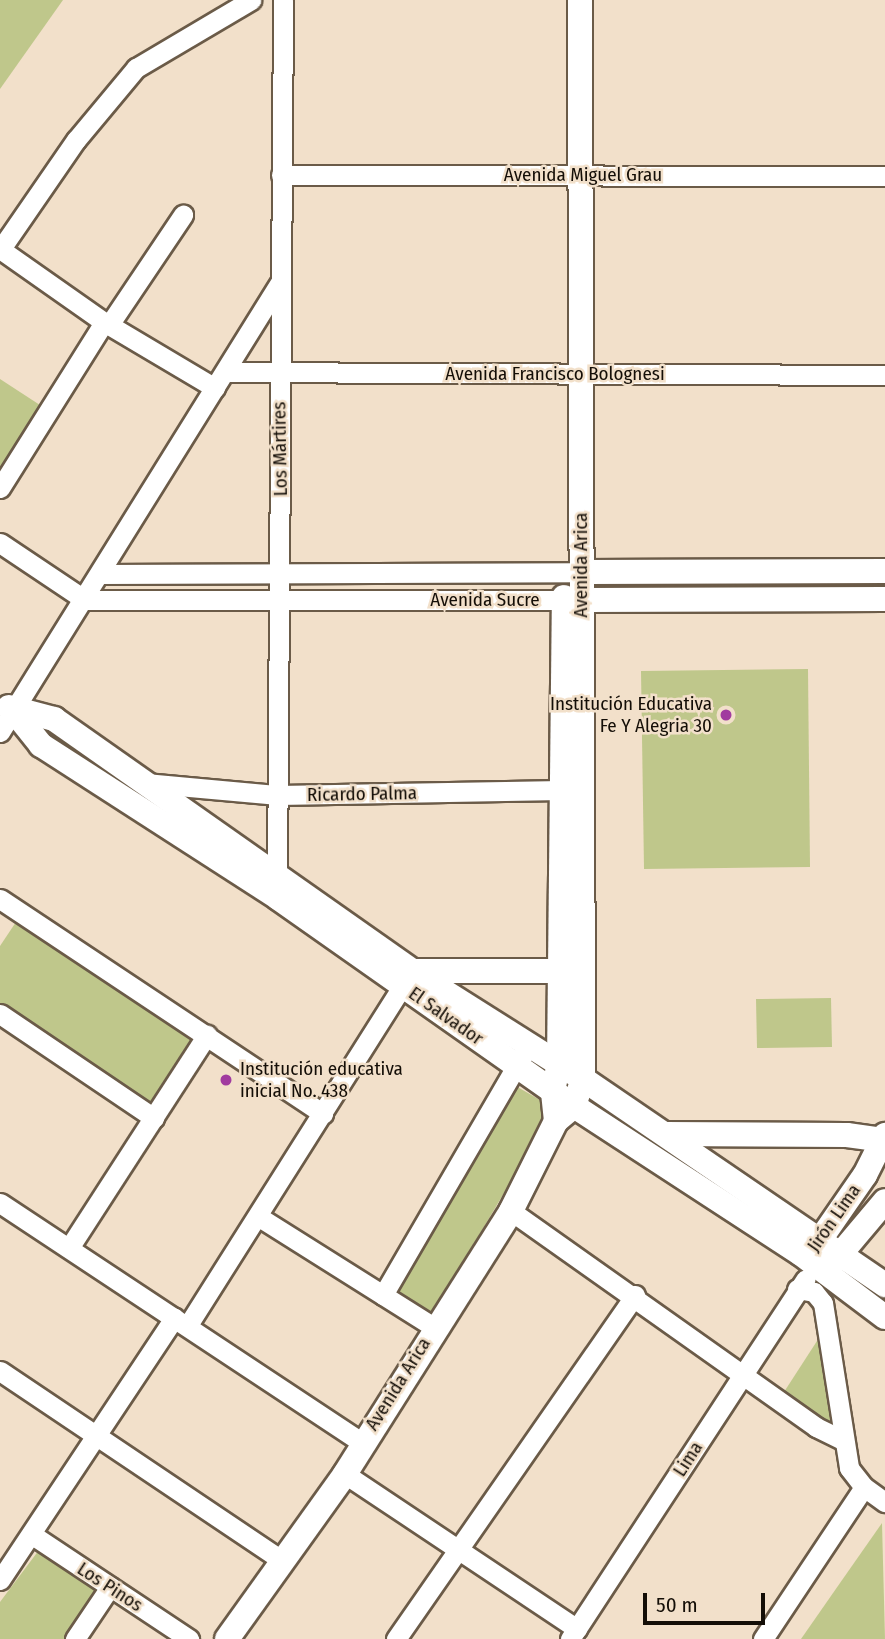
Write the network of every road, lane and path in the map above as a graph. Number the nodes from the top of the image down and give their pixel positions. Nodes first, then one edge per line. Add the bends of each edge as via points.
1 (251, 0) edge
2 (283, 0) edge
3 (564, 0) edge
4 (580, 0) edge
5 (281, 175) junction
6 (573, 175) junction
7 (885, 176) edge
8 (183, 215) dead end
9 (0, 250) edge
10 (280, 283) junction
11 (107, 323) junction
12 (279, 373) junction
13 (573, 374) junction
14 (885, 375) edge
15 (220, 380) junction
16 (0, 488) edge
17 (0, 543) edge
18 (885, 571) edge
19 (572, 572) junction
20 (281, 573) junction
21 (101, 574) junction
22 (885, 599) edge
23 (85, 600) junction
24 (572, 600) junction
25 (281, 601) junction
26 (7, 706) edge
27 (0, 732) edge
28 (140, 782) junction
29 (573, 790) junction
30 (278, 795) junction
31 (277, 887) junction
32 (0, 899) edge
33 (560, 971) junction
34 (407, 979) junction
35 (0, 1014) edge
36 (207, 1035) junction
37 (523, 1054) junction
38 (559, 1064) junction
39 (583, 1079) junction
40 (553, 1090) junction
41 (565, 1113) junction
42 (323, 1114) junction
43 (154, 1118) junction
44 (666, 1134) junction
45 (884, 1139) edge
46 (885, 1201) edge
47 (0, 1203) edge
48 (511, 1211) junction
49 (259, 1217) junction
50 (69, 1248) junction
51 (816, 1265) junction
52 (885, 1285) edge
53 (383, 1295) junction
54 (635, 1295) junction
55 (885, 1317) edge
56 (181, 1322) junction
57 (434, 1327) junction
58 (0, 1371) edge
59 (744, 1374) junction
60 (96, 1436) junction
61 (843, 1440) junction
62 (362, 1443) junction
63 (345, 1474) junction
64 (864, 1487) junction
65 (885, 1502) edge
66 (31, 1534) junction
67 (458, 1549) junction
68 (281, 1559) junction
69 (0, 1580) edge
70 (110, 1587) junction
71 (573, 1634) edge
72 (75, 1639) edge
73 (189, 1639) edge
74 (227, 1639) edge
75 (396, 1639) edge
76 (763, 1639) edge

1 - 9 street via 136,68 76,140
2 - 5 street, Los Mártires
3 - 6 street, Avenida Arica
4 - 6 street, Avenida Arica
5 - 6 street, Avenida Miguel Grau
5 - 10 street, Los Mártires
6 - 7 street, Avenida Miguel Grau
6 - 13 street, Avenida Arica
8 - 11 street
9 - 11 street
10 - 12 street, Los Mártires
10 - 15 street
11 - 15 street
11 - 16 street
12 - 13 street, Avenida Francisco Bolognesi
12 - 15 street, Avenida Francisco Bolognesi
12 - 20 street, Los Mártires
13 - 14 street, Avenida Francisco Bolognesi
13 - 19 street, Avenida Arica
15 - 21 street
17 - 23 street
18 - 19 street, Avenida Sucre
19 - 20 street, Avenida Sucre
19 - 24 street, Avenida Arica
20 - 21 street, Avenida Sucre
20 - 25 street, Los Mártires
21 - 23 street
22 - 24 street, Avenida Sucre
23 - 25 street, Avenida Sucre
23 - 26 street
24 - 25 street, Avenida Sucre
24 - 29 street, Avenida Arica
25 - 30 street, Los Mártires
26 - 27 street
26 - 28 street, El Salvador via 54,719
26 - 31 street, El Salvador via 41,745
28 - 30 street, Ricardo Palma
28 - 31 street, El Salvador
29 - 30 street, Ricardo Palma
29 - 33 street, Avenida Arica
29 - 39 street, Avenida Arica
30 - 31 street, Los Mártires
31 - 34 street, El Salvador
32 - 36 street
33 - 34 street
33 - 38 street, Avenida Arica
34 - 37 street, El Salvador
34 - 42 street
35 - 43 street
36 - 42 street
36 - 43 street
37 - 38 street, El Salvador
37 - 40 street, El Salvador
37 - 53 street
38 - 39 street, El Salvador
38 - 40 street, Avenida Arica
39 - 41 street, Avenida Arica
39 - 44 street, El Salvador
40 - 41 street, Avenida Arica
41 - 48 street, Avenida Arica
41 - 51 street, El Salvador via 658,1156
42 - 49 street
43 - 50 street
44 - 45 street
44 - 51 street, El Salvador
45 - 51 street, Jirón Lima
46 - 51 street, Jirón Lima
47 - 50 street
48 - 54 street
48 - 57 street, Avenida Arica
49 - 53 street
49 - 56 street
50 - 56 street
51 - 52 street, El Salvador
51 - 55 street, El Salvador
51 - 59 street, Lima
51 - 61 street via 814,1292 823,1303
53 - 57 street
54 - 59 street
54 - 67 street
56 - 60 street
56 - 62 street
57 - 62 street, Avenida Arica
58 - 60 street
59 - 61 street via 816,1427
59 - 71 street, Lima
60 - 66 street
60 - 68 street
61 - 64 street via 849,1468
62 - 63 street, Avenida Arica
63 - 67 street
63 - 68 street, Avenida Arica
64 - 65 street
64 - 76 street
66 - 69 street
66 - 70 street, Los Pinos
67 - 71 street
67 - 75 street
68 - 74 street, Avenida Arica
70 - 72 street
70 - 73 street, Los Pinos

